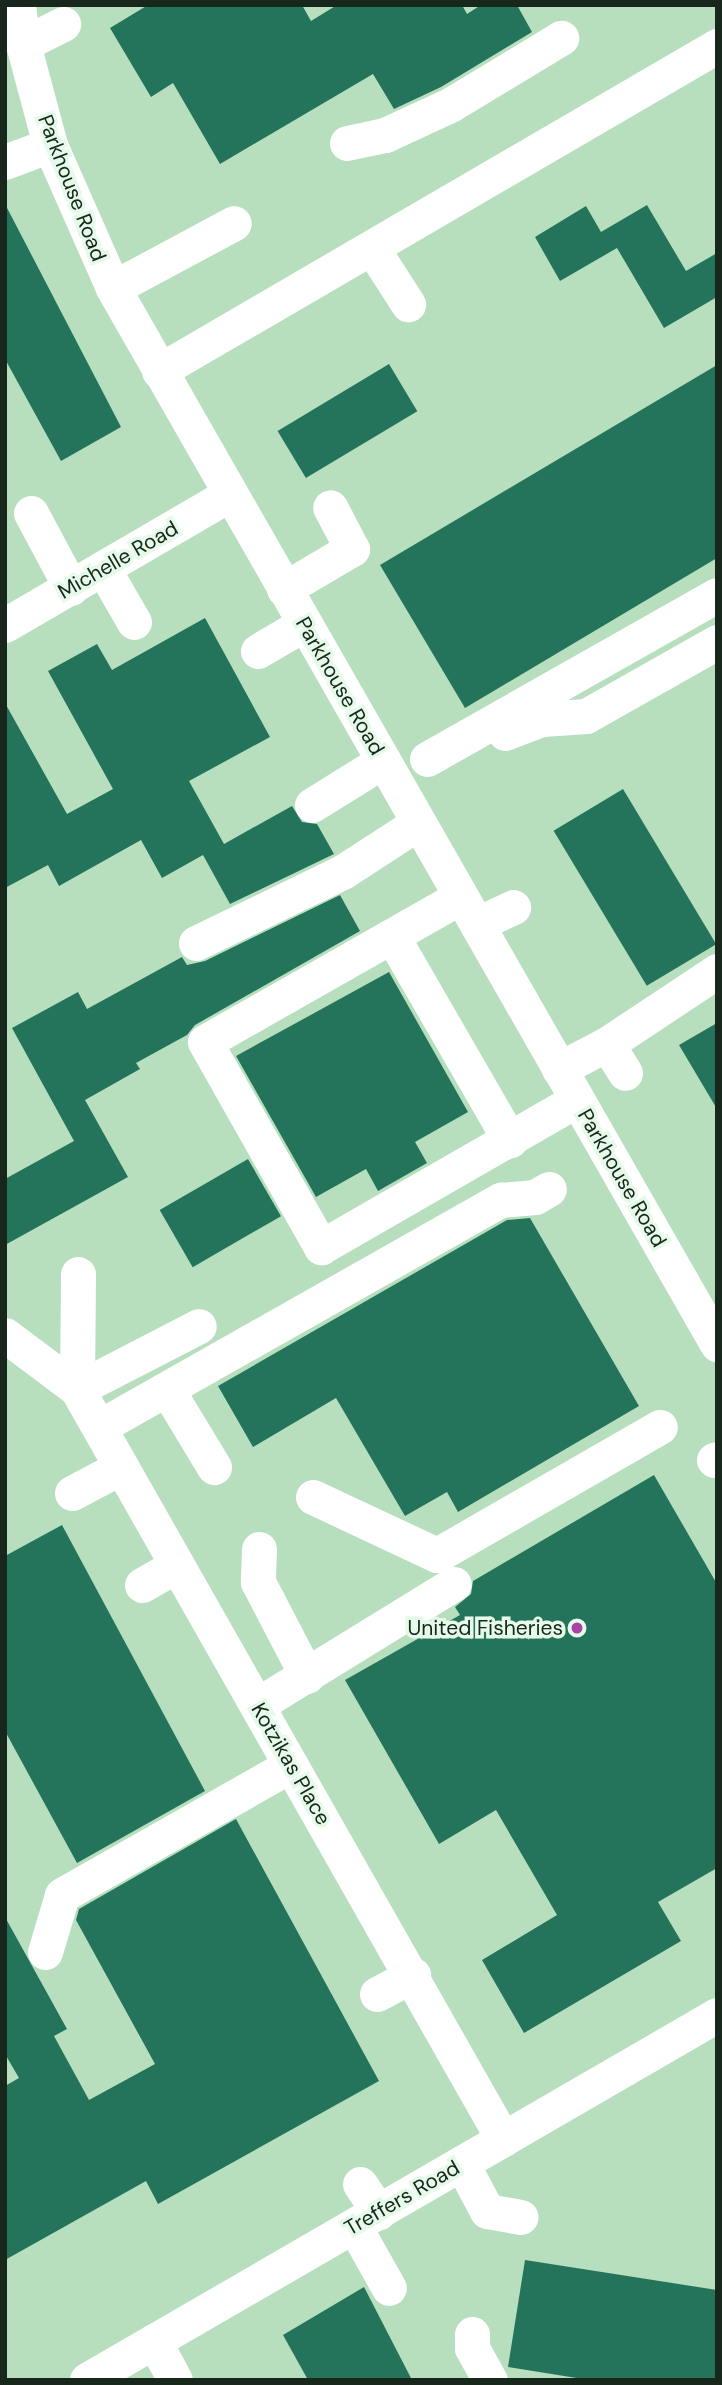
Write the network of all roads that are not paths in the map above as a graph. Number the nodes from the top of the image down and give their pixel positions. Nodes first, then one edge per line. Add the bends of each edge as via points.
1 (18, 5) edge
2 (63, 24) dead end
3 (561, 38) dead end
4 (23, 44) junction
5 (717, 46) edge
6 (346, 143) dead end
7 (50, 145) junction
8 (5, 162) edge
9 (234, 223) dead end
10 (372, 248) junction
11 (113, 288) junction
12 (408, 304) dead end
13 (159, 371) junction
14 (229, 494) junction
15 (330, 507) dead end
16 (32, 513) dead end
17 (104, 570) junction
18 (71, 588) junction
19 (284, 589) junction
20 (717, 595) edge
21 (134, 622) dead end
22 (304, 624) junction
23 (5, 625) edge
24 (717, 642) edge
25 (258, 651) dead end
26 (383, 761) junction
27 (312, 805) dead end
28 (418, 823) junction
29 (513, 907) dead end
30 (468, 911) junction
31 (392, 936) junction
32 (196, 943) dead end
33 (717, 971) edge
34 (607, 1044) junction
35 (559, 1069) junction
36 (625, 1073) dead end
37 (577, 1100) junction
38 (510, 1140) junction
39 (549, 1189) dead end
40 (78, 1274) dead end
41 (199, 1326) dead end
42 (5, 1335) edge
43 (717, 1344) edge
44 (77, 1389) junction
45 (168, 1391) junction
46 (99, 1427) junction
47 (660, 1427) dead end
48 (121, 1467) junction
49 (214, 1467) dead end
50 (72, 1493) dead end
51 (313, 1497) dead end
52 (259, 1549) dead end
53 (177, 1565) junction
54 (454, 1584) dead end
55 (142, 1585) dead end
56 (307, 1676) junction
57 (257, 1705) junction
58 (291, 1765) junction
59 (46, 1952) dead end
60 (412, 1975) junction
61 (377, 1994) dead end
62 (715, 2020) edge
63 (503, 2139) junction
64 (462, 2164) junction
65 (364, 2208) junction
66 (497, 2220) dead end
67 (389, 2288) dead end
68 (472, 2334) dead end
69 (154, 2341) junction
70 (128, 2370) edge
71 (87, 2380) edge
72 (175, 2380) edge
73 (490, 2380) edge

1 - 4 street, Parkhouse Road
2 - 4 street
3 - 6 street via 450,105 385,135
4 - 7 street, Parkhouse Road
5 - 10 street
7 - 8 street
7 - 11 street, Parkhouse Road
9 - 11 street
10 - 12 street
10 - 13 street
11 - 13 street, Parkhouse Road
13 - 14 street, Parkhouse Road
14 - 17 street, Michelle Road
14 - 19 street, Parkhouse Road
15 - 19 street via 352,549
16 - 18 street
17 - 18 street, Michelle Road
17 - 21 street
18 - 23 street, Michelle Road
19 - 22 street, Parkhouse Road
20 - 24 street via 431,765 528,722 586,716
22 - 25 street
22 - 26 street, Parkhouse Road
26 - 27 street
26 - 28 street, Parkhouse Road
28 - 30 street, Parkhouse Road
28 - 32 street via 344,871
29 - 30 street
30 - 31 street
30 - 35 street, Parkhouse Road
31 - 38 street
31 - 38 street via 205,1042 321,1247
33 - 34 street
34 - 35 street
34 - 36 street
35 - 37 street, Parkhouse Road
37 - 38 street
37 - 43 street, Parkhouse Road
39 - 45 street via 535,1197 501,1200
40 - 44 street
41 - 44 street
42 - 44 street
44 - 46 street, Kotzikas Place
45 - 46 street
45 - 49 street
46 - 48 street, Kotzikas Place
47 - 51 street via 437,1555
48 - 50 street
48 - 53 street, Kotzikas Place
52 - 56 street via 258,1582
53 - 55 street
53 - 57 street, Kotzikas Place
54 - 56 street
56 - 57 street
57 - 58 street, Kotzikas Place
58 - 59 street via 62,1895
58 - 60 street, Kotzikas Place
60 - 61 street
60 - 63 street, Kotzikas Place
62 - 63 street, Treffers Road
63 - 64 street, Treffers Road
64 - 65 street, Treffers Road
64 - 66 street
65 - 67 street
65 - 69 street, Treffers Road
68 - 73 street via 472,2348
69 - 70 street, Treffers Road
69 - 72 street
70 - 71 street, Treffers Road

